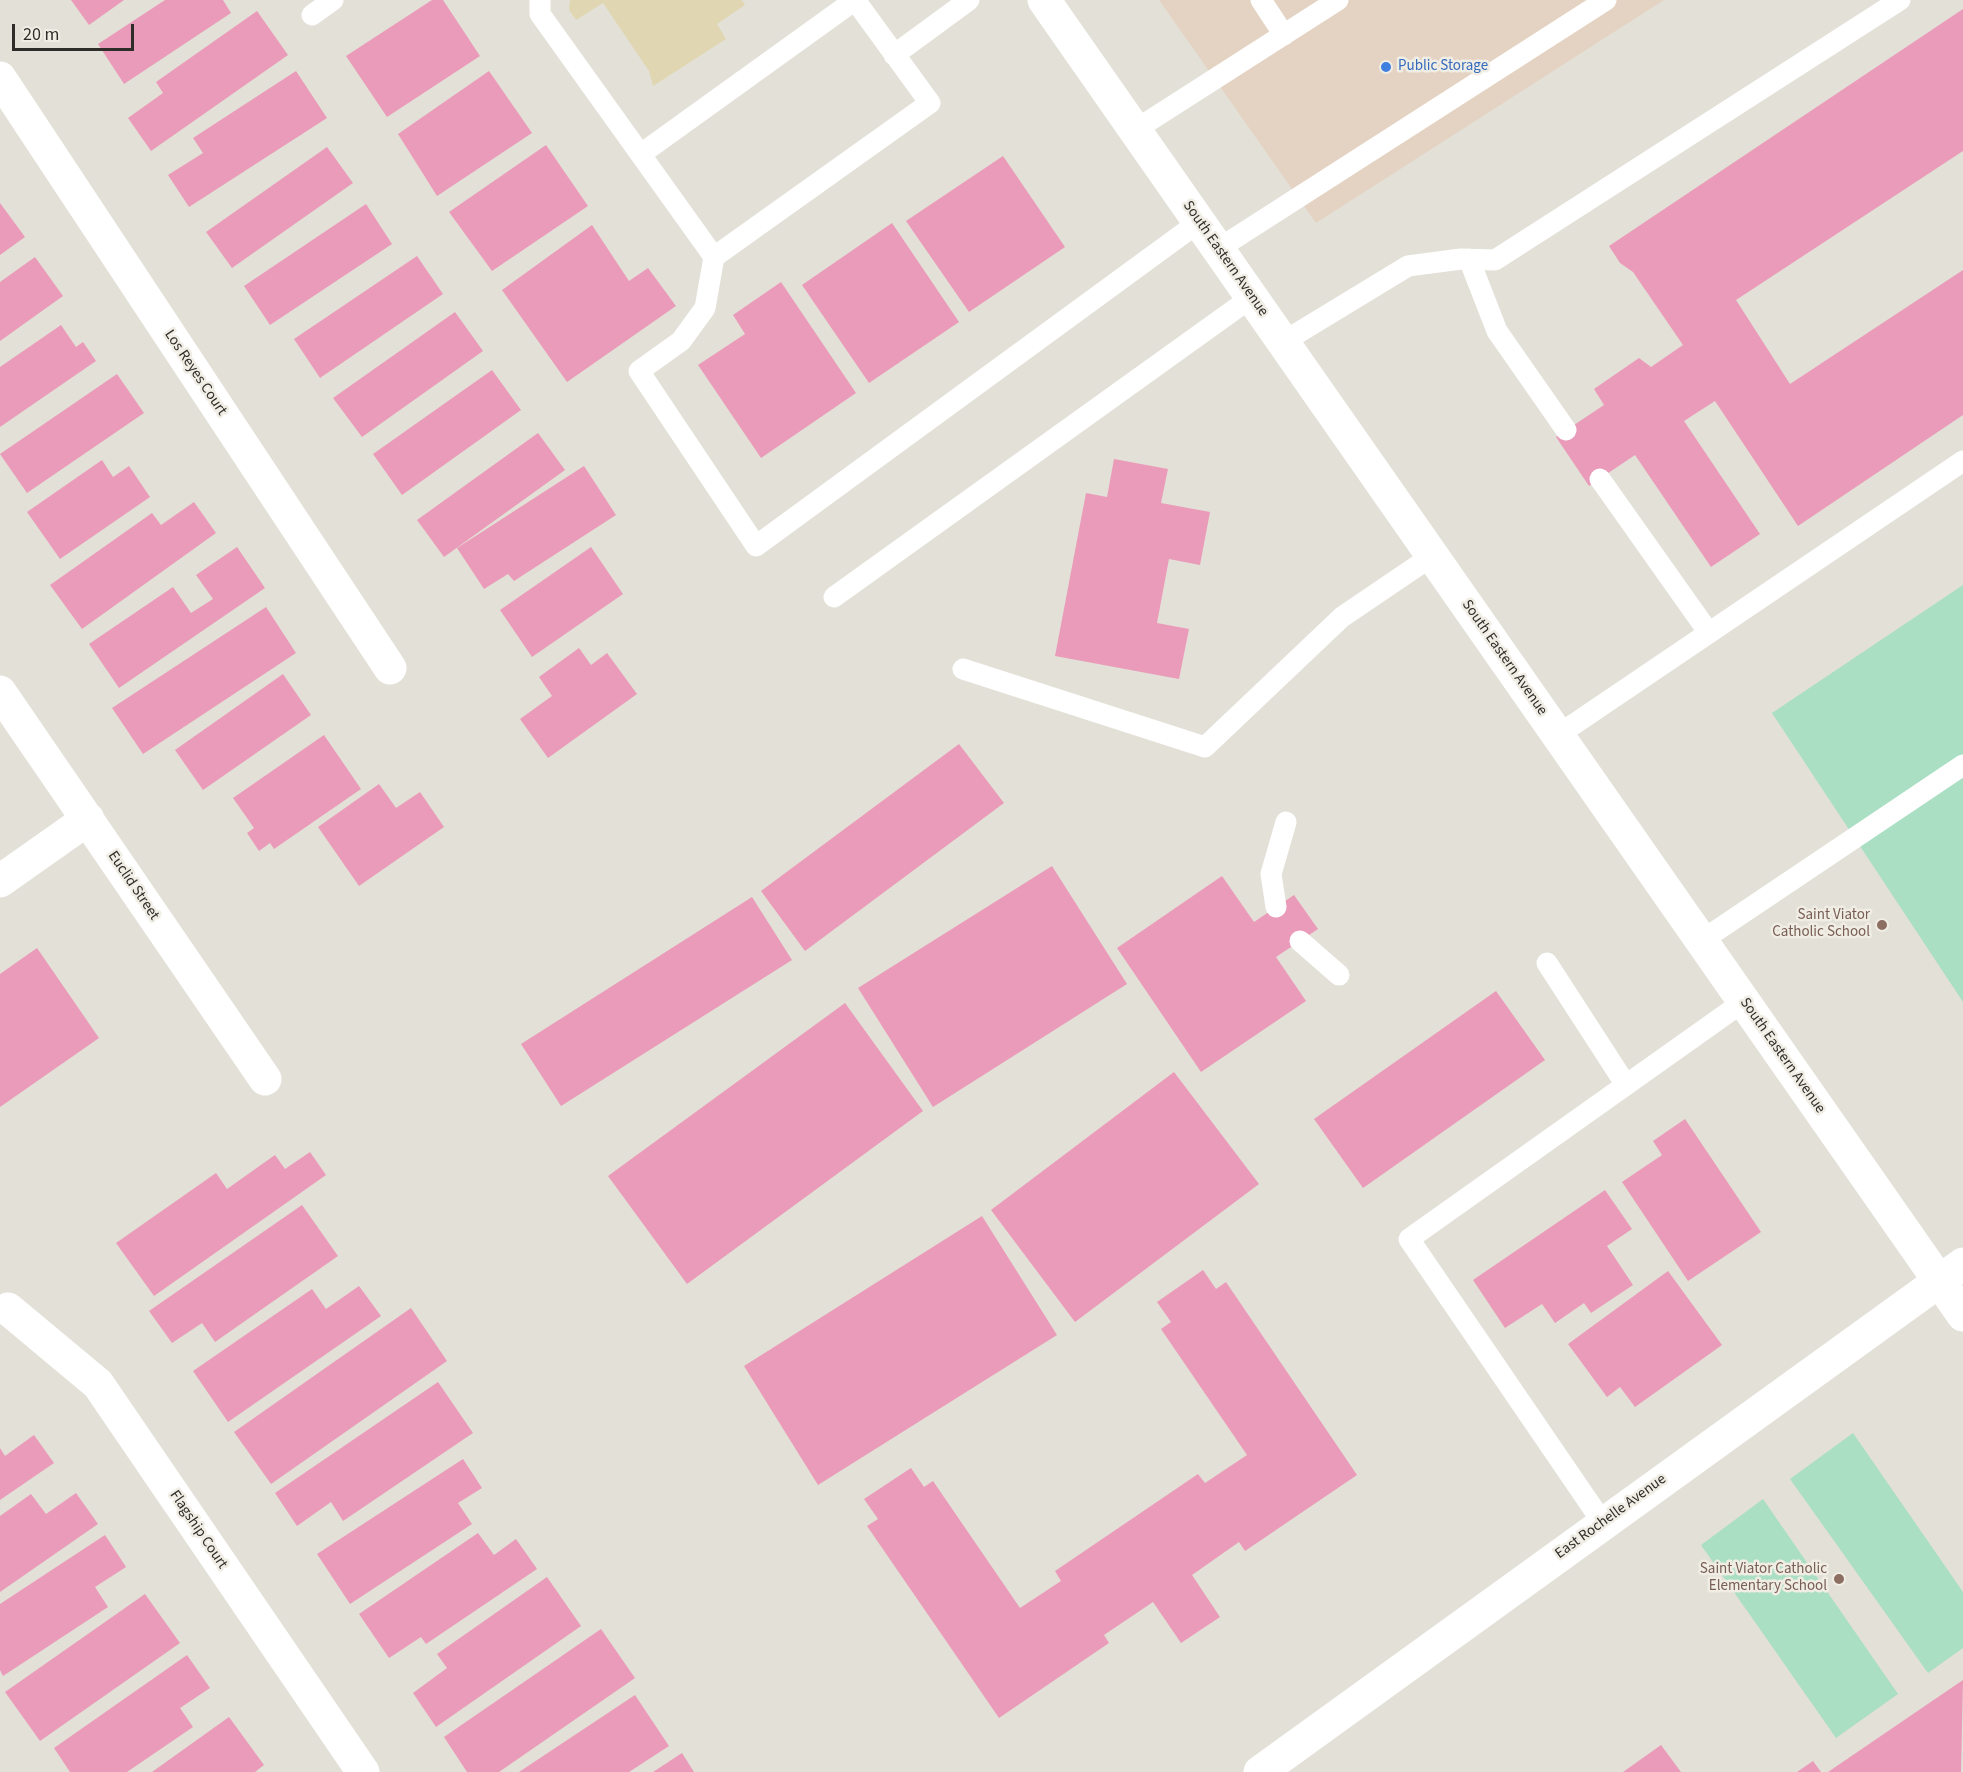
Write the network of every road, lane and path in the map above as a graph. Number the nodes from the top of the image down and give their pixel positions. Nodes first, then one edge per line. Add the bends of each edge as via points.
1 (333, 0) edge
2 (540, 0) edge
3 (969, 0) edge
4 (1044, 0) edge
5 (1261, 0) edge
6 (1338, 0) edge
7 (1606, 0) edge
8 (1900, 0) edge
9 (312, 15) dead end
10 (1284, 35) junction
11 (894, 55) junction
12 (0, 78) edge
13 (1135, 130) junction
14 (640, 154) junction
15 (1199, 222) junction
16 (1218, 249) junction
17 (714, 257) junction
18 (1469, 259) junction
19 (1252, 297) junction
20 (1283, 342) junction
21 (1566, 430) dead end
22 (1963, 461) edge
23 (1600, 479) dead end
24 (1432, 556) junction
25 (834, 597) dead end
26 (1709, 633) junction
27 (390, 668) dead end
28 (963, 669) dead end
29 (0, 692) edge
30 (1558, 735) junction
31 (1963, 765) edge
32 (88, 819) junction
33 (1286, 822) dead end
34 (0, 881) edge
35 (1276, 907) dead end
36 (1300, 941) dead end
37 (1701, 941) junction
38 (1547, 963) dead end
39 (1339, 975) dead end
40 (1743, 1002) junction
41 (265, 1079) dead end
42 (1626, 1085) junction
43 (1951, 1272) edge
44 (8, 1310) dead end
45 (1963, 1316) edge
46 (1603, 1523) junction
47 (363, 1772) edge
48 (1260, 1772) edge

1 - 9 lane
2 - 14 lane via 540,14
3 - 11 lane
4 - 13 street, South Eastern Avenue
5 - 10 lane
6 - 10 lane
7 - 16 lane
8 - 18 lane via 1495,260
10 - 13 lane
11 - 14 lane via 855,0
11 - 17 lane via 930,103
12 - 27 street, Los Reyes Court
13 - 15 street, South Eastern Avenue
14 - 17 lane
15 - 16 street, South Eastern Avenue
15 - 17 lane via 756,546 639,371 681,341 705,308
16 - 19 street, South Eastern Avenue
18 - 20 lane via 1408,266
18 - 21 lane via 1497,331
19 - 20 street, South Eastern Avenue
19 - 25 lane
20 - 24 street, South Eastern Avenue
22 - 26 lane
23 - 26 lane
24 - 28 lane via 1342,617 1205,747
24 - 30 street, South Eastern Avenue
26 - 30 lane
29 - 32 street, Euclid Street
30 - 37 street, South Eastern Avenue
31 - 37 lane
32 - 34 street
32 - 41 street, Euclid Street
33 - 35 lane via 1271,874
36 - 39 lane
37 - 40 street, South Eastern Avenue
38 - 42 lane
40 - 42 lane
40 - 43 street, South Eastern Avenue
42 - 46 lane via 1409,1239
43 - 45 street, South Eastern Avenue
43 - 46 street, East Rochelle Avenue
44 - 47 street, Flagship Court via 98,1384
46 - 48 street, East Rochelle Avenue

